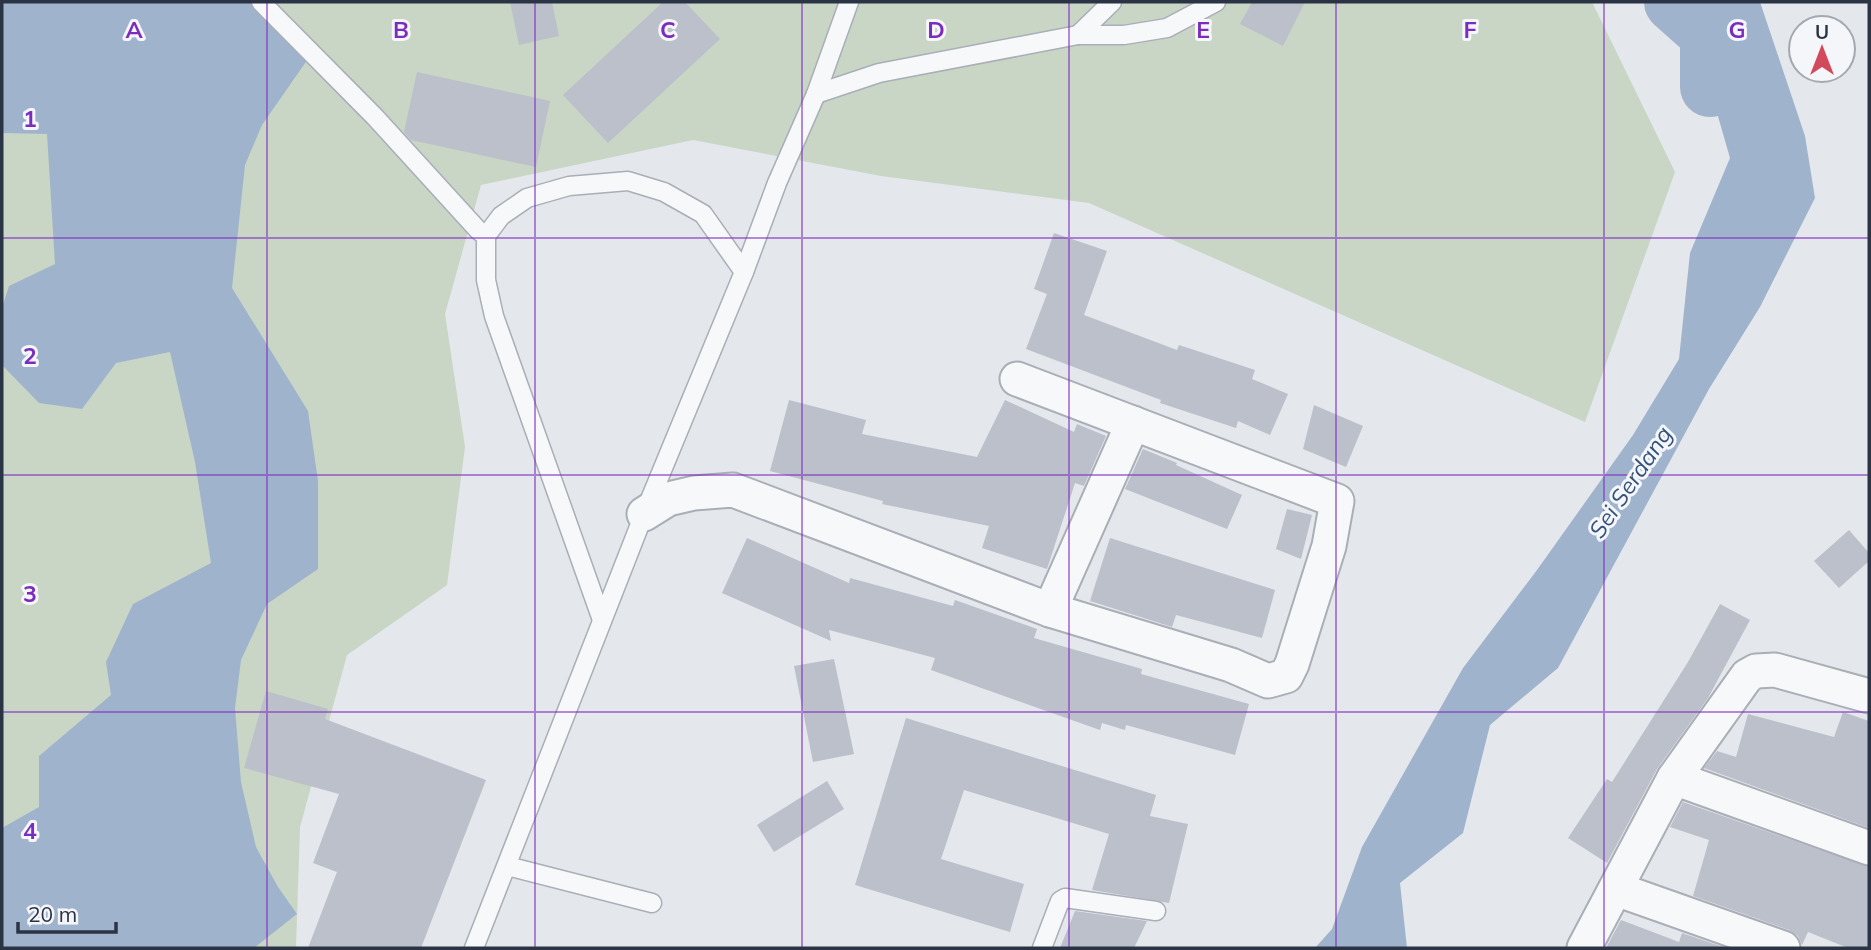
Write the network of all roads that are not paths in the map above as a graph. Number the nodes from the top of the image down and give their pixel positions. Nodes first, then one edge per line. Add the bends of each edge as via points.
1 (261, 2) edge
2 (849, 2) edge
3 (1112, 2) edge
4 (1216, 2) edge
5 (1078, 35) junction
6 (816, 94) junction
7 (486, 236) junction
8 (744, 272) junction
9 (1017, 379) dead end
10 (1133, 423) junction
11 (644, 514) junction
12 (1049, 610) junction
13 (602, 620) junction
14 (1869, 696) edge
15 (1674, 778) junction
16 (1869, 848) edge
17 (507, 866) junction
18 (1616, 889) junction
19 (652, 903) dead end
20 (1156, 911) dead end
21 (474, 948) edge
22 (1042, 948) edge
23 (1584, 948) edge
24 (1783, 948) edge

1 - 7 lane
2 - 6 lane
3 - 5 lane
4 - 5 lane via 1167,28 1124,35
5 - 6 lane via 879,73
6 - 8 lane
7 - 8 lane via 501,216 527,198 569,186 628,181 664,192 703,214
7 - 13 lane via 486,280 494,316
8 - 11 lane
9 - 10 street
10 - 12 street
10 - 12 street via 1337,501 1329,546 1292,664 1286,676 1268,681 1231,665
11 - 12 street via 668,499 733,490
11 - 13 lane
13 - 17 lane
14 - 15 street via 1775,670 1756,671 1747,676
15 - 16 street
15 - 18 street
17 - 19 lane
17 - 21 lane
18 - 23 street
18 - 24 street
20 - 22 lane via 1065,898

